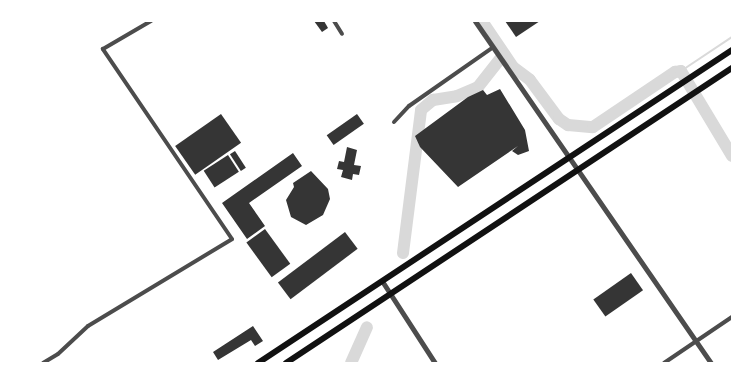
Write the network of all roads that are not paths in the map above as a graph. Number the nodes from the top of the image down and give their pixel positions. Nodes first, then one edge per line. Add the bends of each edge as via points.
1 (151, 21) edge
2 (334, 21) edge
3 (474, 21) edge
4 (342, 34) dead end
5 (492, 48) junction
6 (732, 50) edge
7 (732, 68) edge
8 (394, 122) dead end
9 (570, 159) junction
10 (578, 168) junction
11 (382, 280) junction
12 (391, 295) junction
13 (732, 317) edge
14 (696, 340) junction
15 (43, 363) edge
16 (258, 363) edge
17 (286, 363) edge
18 (435, 363) edge
19 (664, 363) edge
20 (711, 363) edge

1 - 15 street via 103,49 232,239 88,326 58,354
2 - 4 street
3 - 5 street
5 - 8 street via 409,106
5 - 9 street
6 - 9 main road
7 - 10 main road
9 - 10 street
9 - 11 main road
10 - 12 main road
10 - 14 street
11 - 12 street
11 - 16 main road
12 - 17 main road
12 - 18 street
13 - 14 street
14 - 19 street
14 - 20 street

